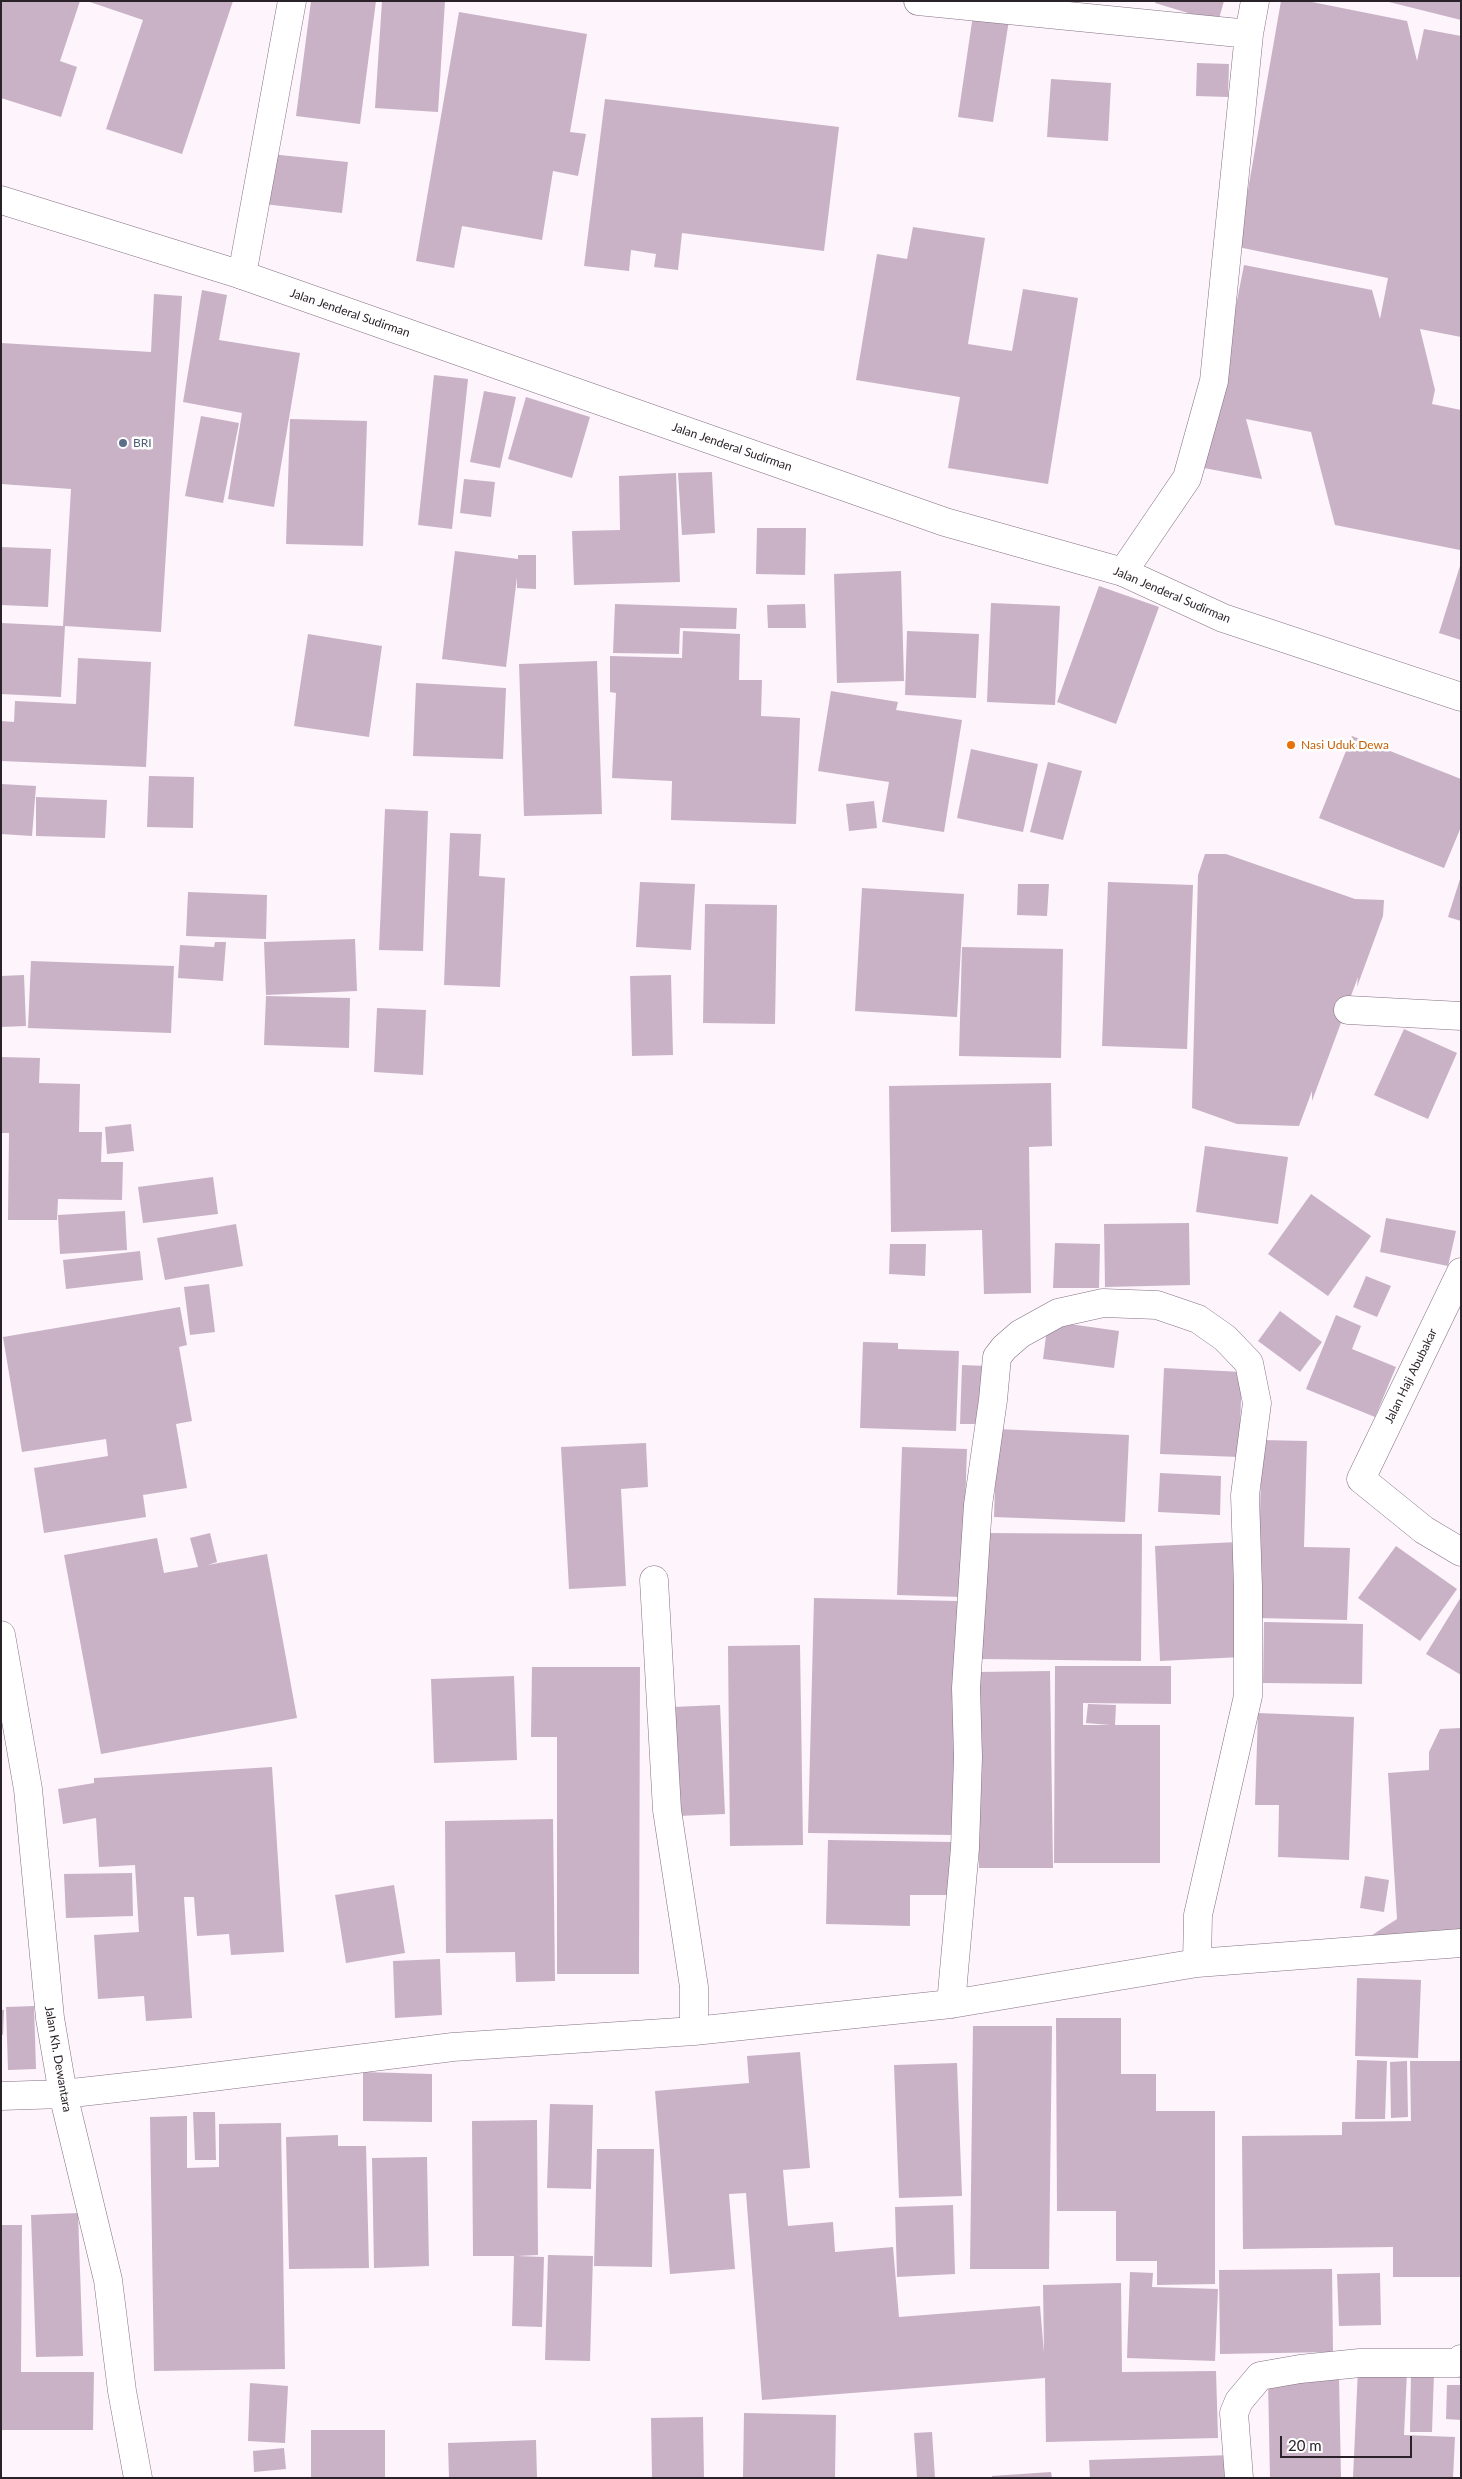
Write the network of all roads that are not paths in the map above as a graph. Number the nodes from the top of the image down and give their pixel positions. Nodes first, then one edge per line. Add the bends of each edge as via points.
1 (292, 1) edge
2 (918, 1) edge
3 (1255, 1) edge
4 (1249, 34) junction
5 (1, 200) edge
6 (242, 275) junction
7 (1123, 572) junction
8 (1461, 697) edge
9 (1348, 1010) dead end
10 (1461, 1016) edge
11 (1461, 1272) edge
12 (1461, 1552) edge
13 (654, 1580) dead end
14 (1, 1636) edge
15 (1461, 1942) edge
16 (1197, 1964) junction
17 (951, 2004) junction
18 (694, 2031) junction
19 (63, 2094) junction
20 (1, 2096) edge
21 (1461, 2359) edge
22 (138, 2478) edge
23 (1239, 2478) edge

1 - 6 main road
2 - 4 main road
3 - 4 main road
4 - 7 main road via 1214,381 1188,478
5 - 6 main road, Jalan Jenderal Sudirman
6 - 7 main road, Jalan Jenderal Sudirman via 945,522
7 - 8 main road, Jalan Jenderal Sudirman via 1223,618
9 - 10 main road
11 - 12 main road, Jalan Haji Abubakar via 1361,1479 1424,1530
13 - 18 main road via 667,1810 694,1987
14 - 19 main road, Jalan Kh. Dewantara via 28,1789 50,2018
15 - 16 main road
16 - 17 main road
16 - 17 main road via 1198,1915 1248,1696 1245,1495 1257,1403 1249,1363 1225,1338 1198,1319 1157,1305 1103,1303 1058,1313 1020,1334 997,1357 978,1505 966,1688 965,1848
17 - 18 main road
18 - 19 main road via 453,2047
19 - 20 main road
19 - 22 main road, Jalan Kh. Dewantara via 108,2280 122,2391
21 - 23 main road via 1456,2363 1360,2363 1260,2376 1239,2401 1234,2413

